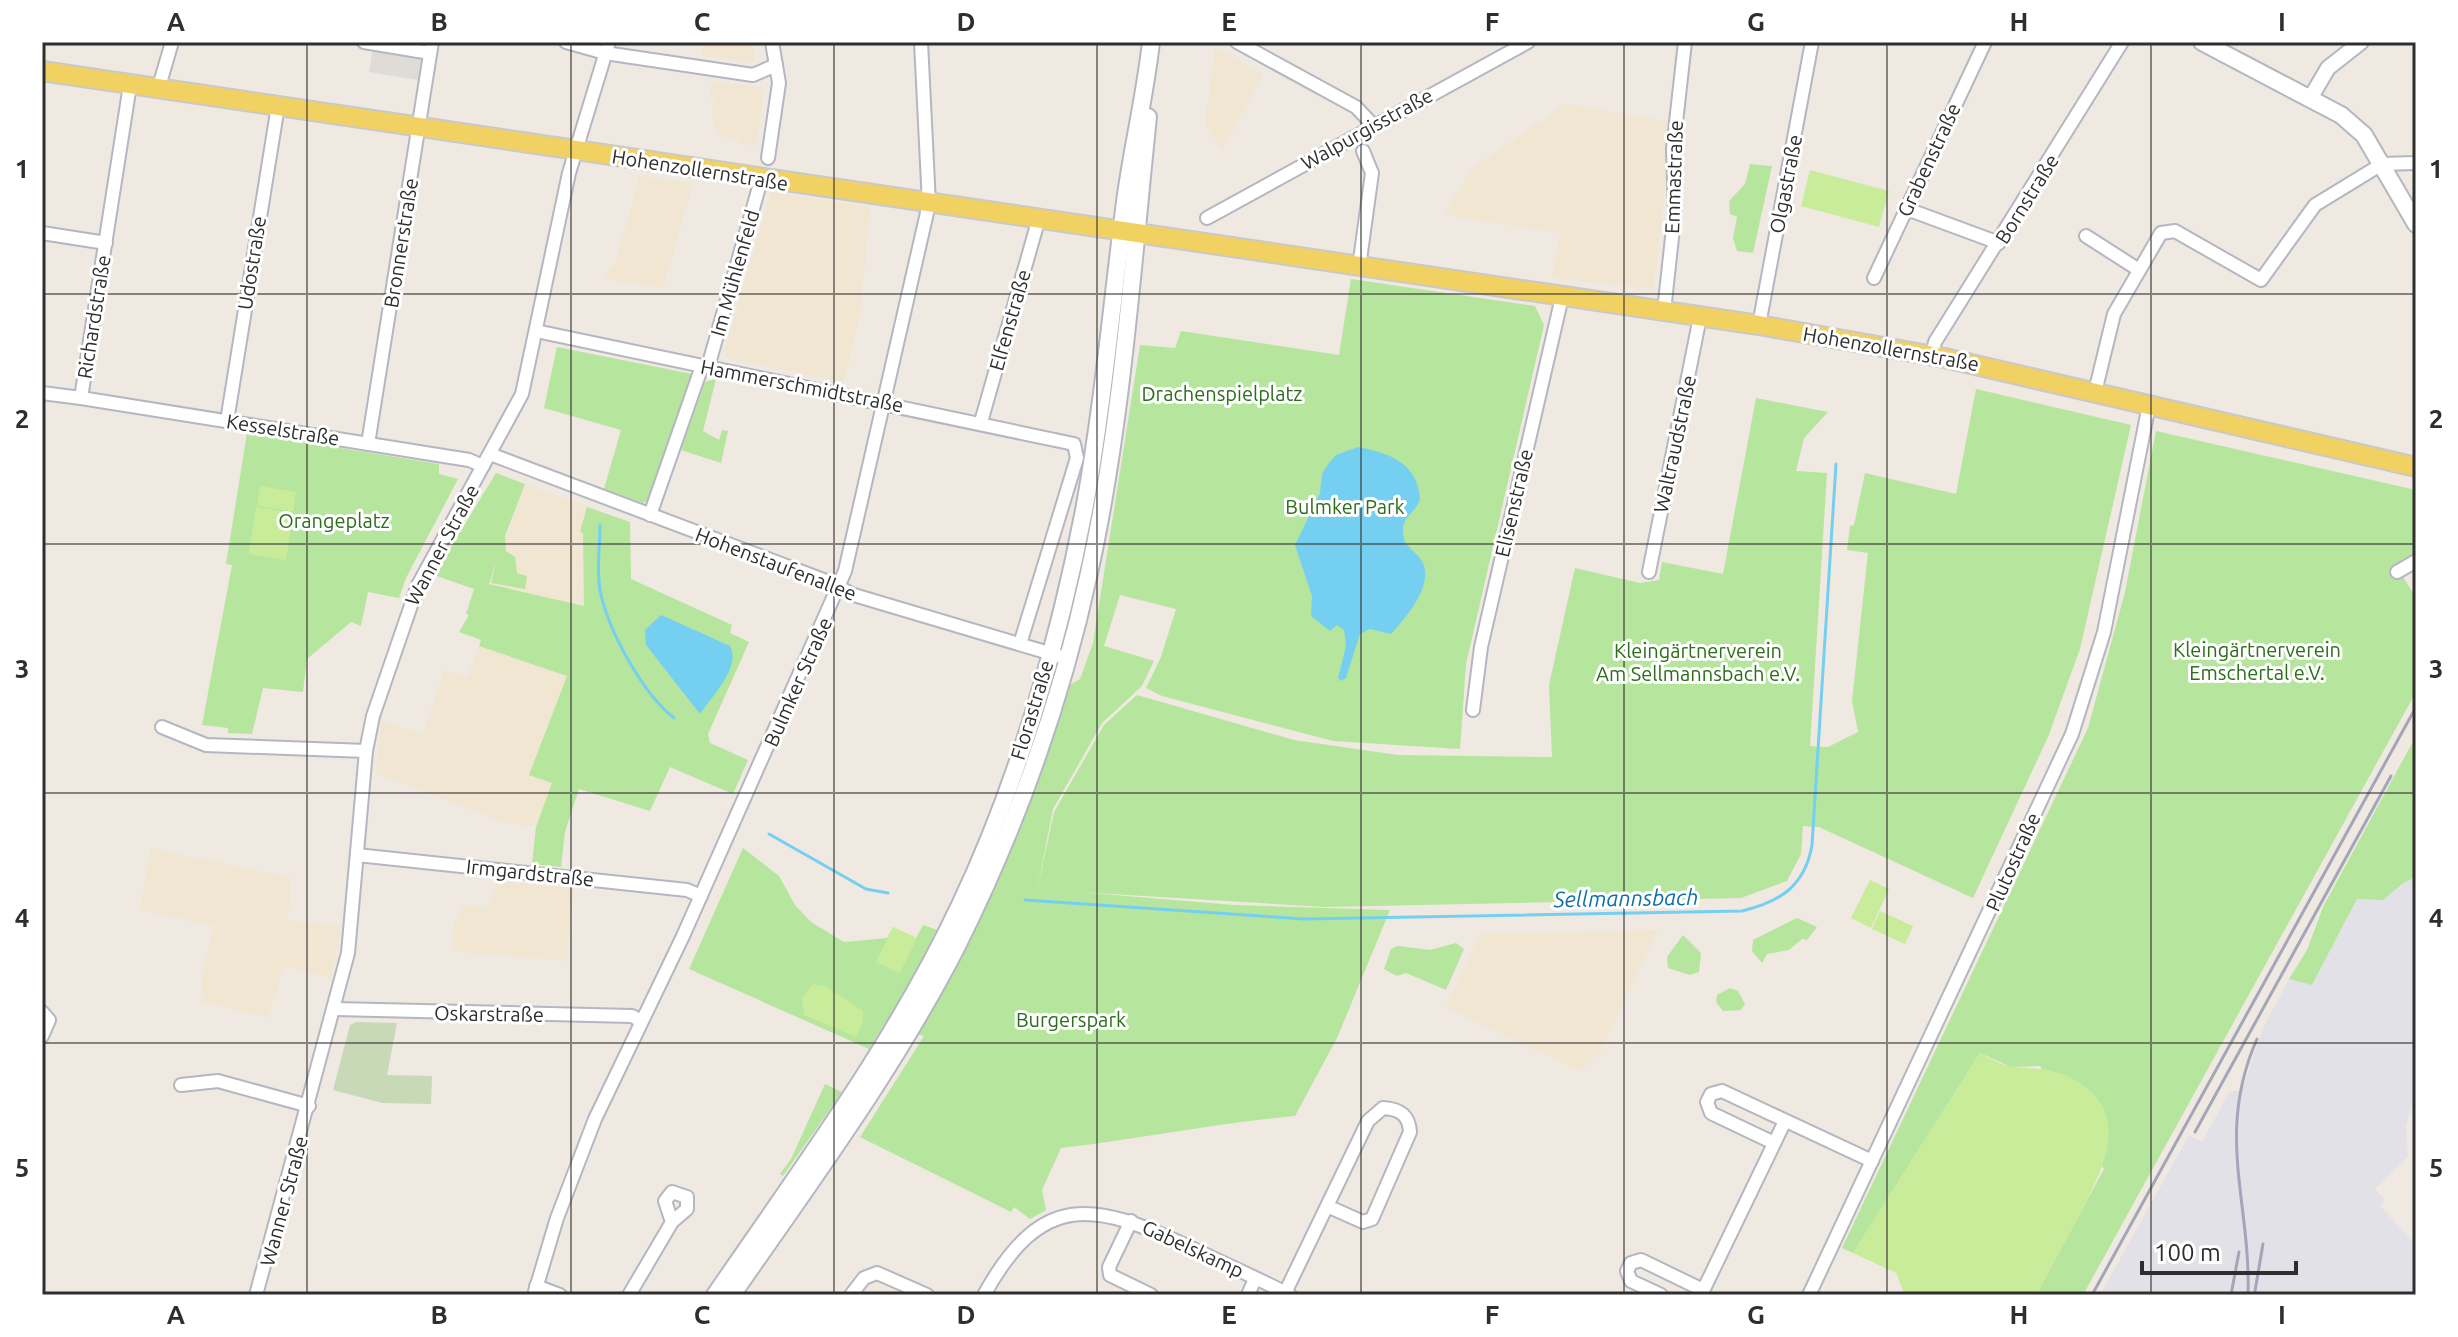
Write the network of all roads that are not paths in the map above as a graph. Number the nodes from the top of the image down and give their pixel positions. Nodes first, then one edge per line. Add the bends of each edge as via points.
1 (172, 42) edge
2 (364, 42) edge
3 (566, 42) edge
4 (772, 42) edge
5 (921, 42) edge
6 (1237, 42) edge
7 (1528, 42) edge
8 (1685, 42) edge
9 (1812, 42) edge
10 (1985, 42) edge
11 (2122, 42) edge
12 (2202, 42) edge
13 (2361, 42) edge
14 (1151, 47) edge
15 (431, 48) edge
16 (607, 48) edge
17 (776, 65) junction
18 (42, 71) edge
19 (130, 85) junction
20 (158, 90) junction
21 (2311, 97) junction
22 (278, 106) junction
23 (1373, 125) junction
24 (420, 128) junction
25 (574, 151) junction
26 (1363, 151) dead end
27 (768, 158) dead end
28 (2416, 163) edge
29 (2382, 164) junction
30 (761, 180) junction
31 (929, 204) junction
32 (1907, 209) junction
33 (1039, 218) junction
34 (1207, 218) dead end
35 (2416, 224) edge
36 (1130, 231) junction
37 (42, 233) edge
38 (2086, 236) dead end
39 (106, 243) junction
40 (1999, 243) junction
41 (1359, 267) junction
42 (2139, 270) junction
43 (1874, 278) dead end
44 (1562, 297) junction
45 (1664, 311) junction
46 (1700, 317) junction
47 (1759, 325) junction
48 (536, 331) junction
49 (1932, 355) junction
50 (705, 366) junction
51 (2095, 392) junction
52 (42, 393) edge
53 (81, 398) junction
54 (885, 403) junction
55 (2149, 405) junction
56 (227, 421) junction
57 (981, 422) junction
58 (1068, 441) joint
59 (368, 444) junction
60 (487, 460) junction
61 (2416, 467) edge
62 (650, 515) junction
63 (2416, 561) edge
64 (1649, 572) dead end
65 (2397, 572) dead end
66 (840, 588) junction
67 (1020, 644) junction
68 (1049, 653) junction
69 (1068, 659) junction
70 (1473, 710) dead end
71 (162, 727) dead end
72 (366, 751) junction
73 (357, 855) junction
74 (701, 896) junction
75 (335, 1009) junction
76 (42, 1012) edge
77 (641, 1021) junction
78 (42, 1036) edge
79 (181, 1085) dead end
80 (309, 1106) junction
81 (1785, 1121) junction
82 (1774, 1143) junction
83 (1872, 1161) junction
84 (1327, 1206) junction
85 (1131, 1221) junction
86 (672, 1222) dead end
87 (1255, 1279) junction
88 (535, 1290) edge
89 (1702, 1292) edge
90 (1287, 1294) edge
91 (256, 1295) edge
92 (560, 1295) edge
93 (629, 1295) edge
94 (715, 1295) edge
95 (732, 1295) edge
96 (851, 1295) edge
97 (927, 1295) edge
98 (984, 1295) edge
99 (1151, 1295) edge
100 (1248, 1295) edge
101 (1661, 1295) edge
102 (1809, 1295) edge

1 - 20 street
2 - 15 street
3 - 16 street
4 - 17 street
5 - 31 street, Bulmker Straße
6 - 23 street via 1356,107
7 - 23 street, Walpurgisstraße
8 - 45 street, Emmastraße
9 - 47 street, Olgastraße
10 - 32 street, Grabenstraße
11 - 40 street, Bornstraße
12 - 21 main road
13 - 21 street via 2328,68
14 - 36 main road, Florastraße via 1152,79
15 - 24 street, Bronnerstraße
16 - 17 street via 753,75
16 - 25 street, Wanner Straße
17 - 27 street via 779,83
18 - 19 main road, Hohenzollernstraße
19 - 20 main road, Hohenzollernstraße
19 - 39 street, Richardstraße
20 - 22 main road, Hohenzollernstraße
21 - 29 main road via 2364,135
22 - 24 main road, Hohenzollernstraße
22 - 56 street, Udostraße
23 - 34 street, Walpurgisstraße
24 - 25 main road, Hohenzollernstraße
24 - 59 street, Bronnerstraße
25 - 30 main road, Hohenzollernstraße
25 - 48 street, Wanner Straße
26 - 41 street via 1372,173
28 - 29 street
29 - 35 main road
29 - 42 street via 2315,205 2261,280 2168,230
30 - 31 main road, Hohenzollernstraße
30 - 50 street, Im Mühlenfeld
31 - 33 main road, Hohenzollernstraße
31 - 54 street, Bulmker Straße
32 - 40 street
32 - 43 street, Grabenstraße
33 - 36 main road, Hohenzollernstraße
33 - 57 street, Elfenstraße
36 - 41 main road, Hohenzollernstraße
36 - 68 main road, Florastraße via 1085,503
36 - 69 main road, Florastraße via 1099,522
37 - 39 street, Richardstraße
38 - 42 street
39 - 53 street, Richardstraße
40 - 49 street, Bornstraße via 1935,342
41 - 44 main road, Hohenzollernstraße
42 - 51 street via 2114,314
44 - 45 main road, Hohenzollernstraße
44 - 70 street, Elisenstraße via 1481,647
45 - 46 main road, Hohenzollernstraße
46 - 47 main road, Hohenzollernstraße
46 - 64 street, Waltraudstraße
47 - 49 main road, Hohenzollernstraße
48 - 50 street, Hammerschmidtstraße
48 - 60 street, Wanner Straße via 522,394
49 - 51 main road, Hohenzollernstraße
50 - 54 street, Hammerschmidtstraße
50 - 62 street, Im Mühlenfeld
51 - 55 main road, Hohenzollernstraße
52 - 53 street, Richardstraße
53 - 56 street, Kesselstraße
54 - 57 street, Hammerschmidtstraße
54 - 66 street, Bulmker Straße
55 - 61 main road, Hohenzollernstraße
55 - 83 street, Plutostraße via 2104,632 2072,734
56 - 59 street, Kesselstraße
57 - 58 street, Hammerschmidtstraße
58 - 67 street, Florastraße via 1077,448 1077,458
59 - 60 street, Kesselstraße
60 - 62 street, Hohenstaufenallee
60 - 72 street, Wanner Straße via 407,611
62 - 66 street, Hohenstaufenallee
63 - 65 street
66 - 67 street, Hohenstaufenallee
66 - 74 street, Bulmker Straße
67 - 68 street, Hohenstaufenallee
68 - 69 street, Hohenstaufenallee
68 - 94 main road, Florastraße via 1001,806 937,952 868,1071
69 - 95 main road, Florastraße via 1014,818 957,945 871,1094
71 - 72 street via 206,745
72 - 73 street, Wanner Straße
73 - 74 street, Irmgardstraße via 687,890
73 - 75 street, Wanner Straße via 350,943
74 - 77 street, Bulmker Straße
75 - 77 street, Oskarstraße via 632,1016
75 - 80 street, Wanner Straße
76 - 78 street via 49,1020
77 - 88 street, Bulmker Straße via 583,1146
79 - 80 street via 218,1081
80 - 91 street, Wanner Straße
81 - 82 street
81 - 82 street via 1722,1091 1711,1094 1711,1113
81 - 83 street
82 - 89 street
83 - 102 street, Plutostraße
84 - 84 street via 1375,1112 1383,1108 1403,1113 1410,1122 1407,1144 1372,1219 1363,1222
84 - 90 street
85 - 87 street, Gabelskamp
85 - 98 street, Gabelskamp via 1085,1212 1047,1223 1015,1249
85 - 99 street, Gabelskamp via 1110,1275
86 - 93 street
87 - 90 street, Gabelskamp
87 - 100 street, Gabelskamp
88 - 92 street, Bulmker Straße
89 - 101 street via 1641,1260 1631,1263 1631,1281
96 - 97 street via 864,1278 877,1273

